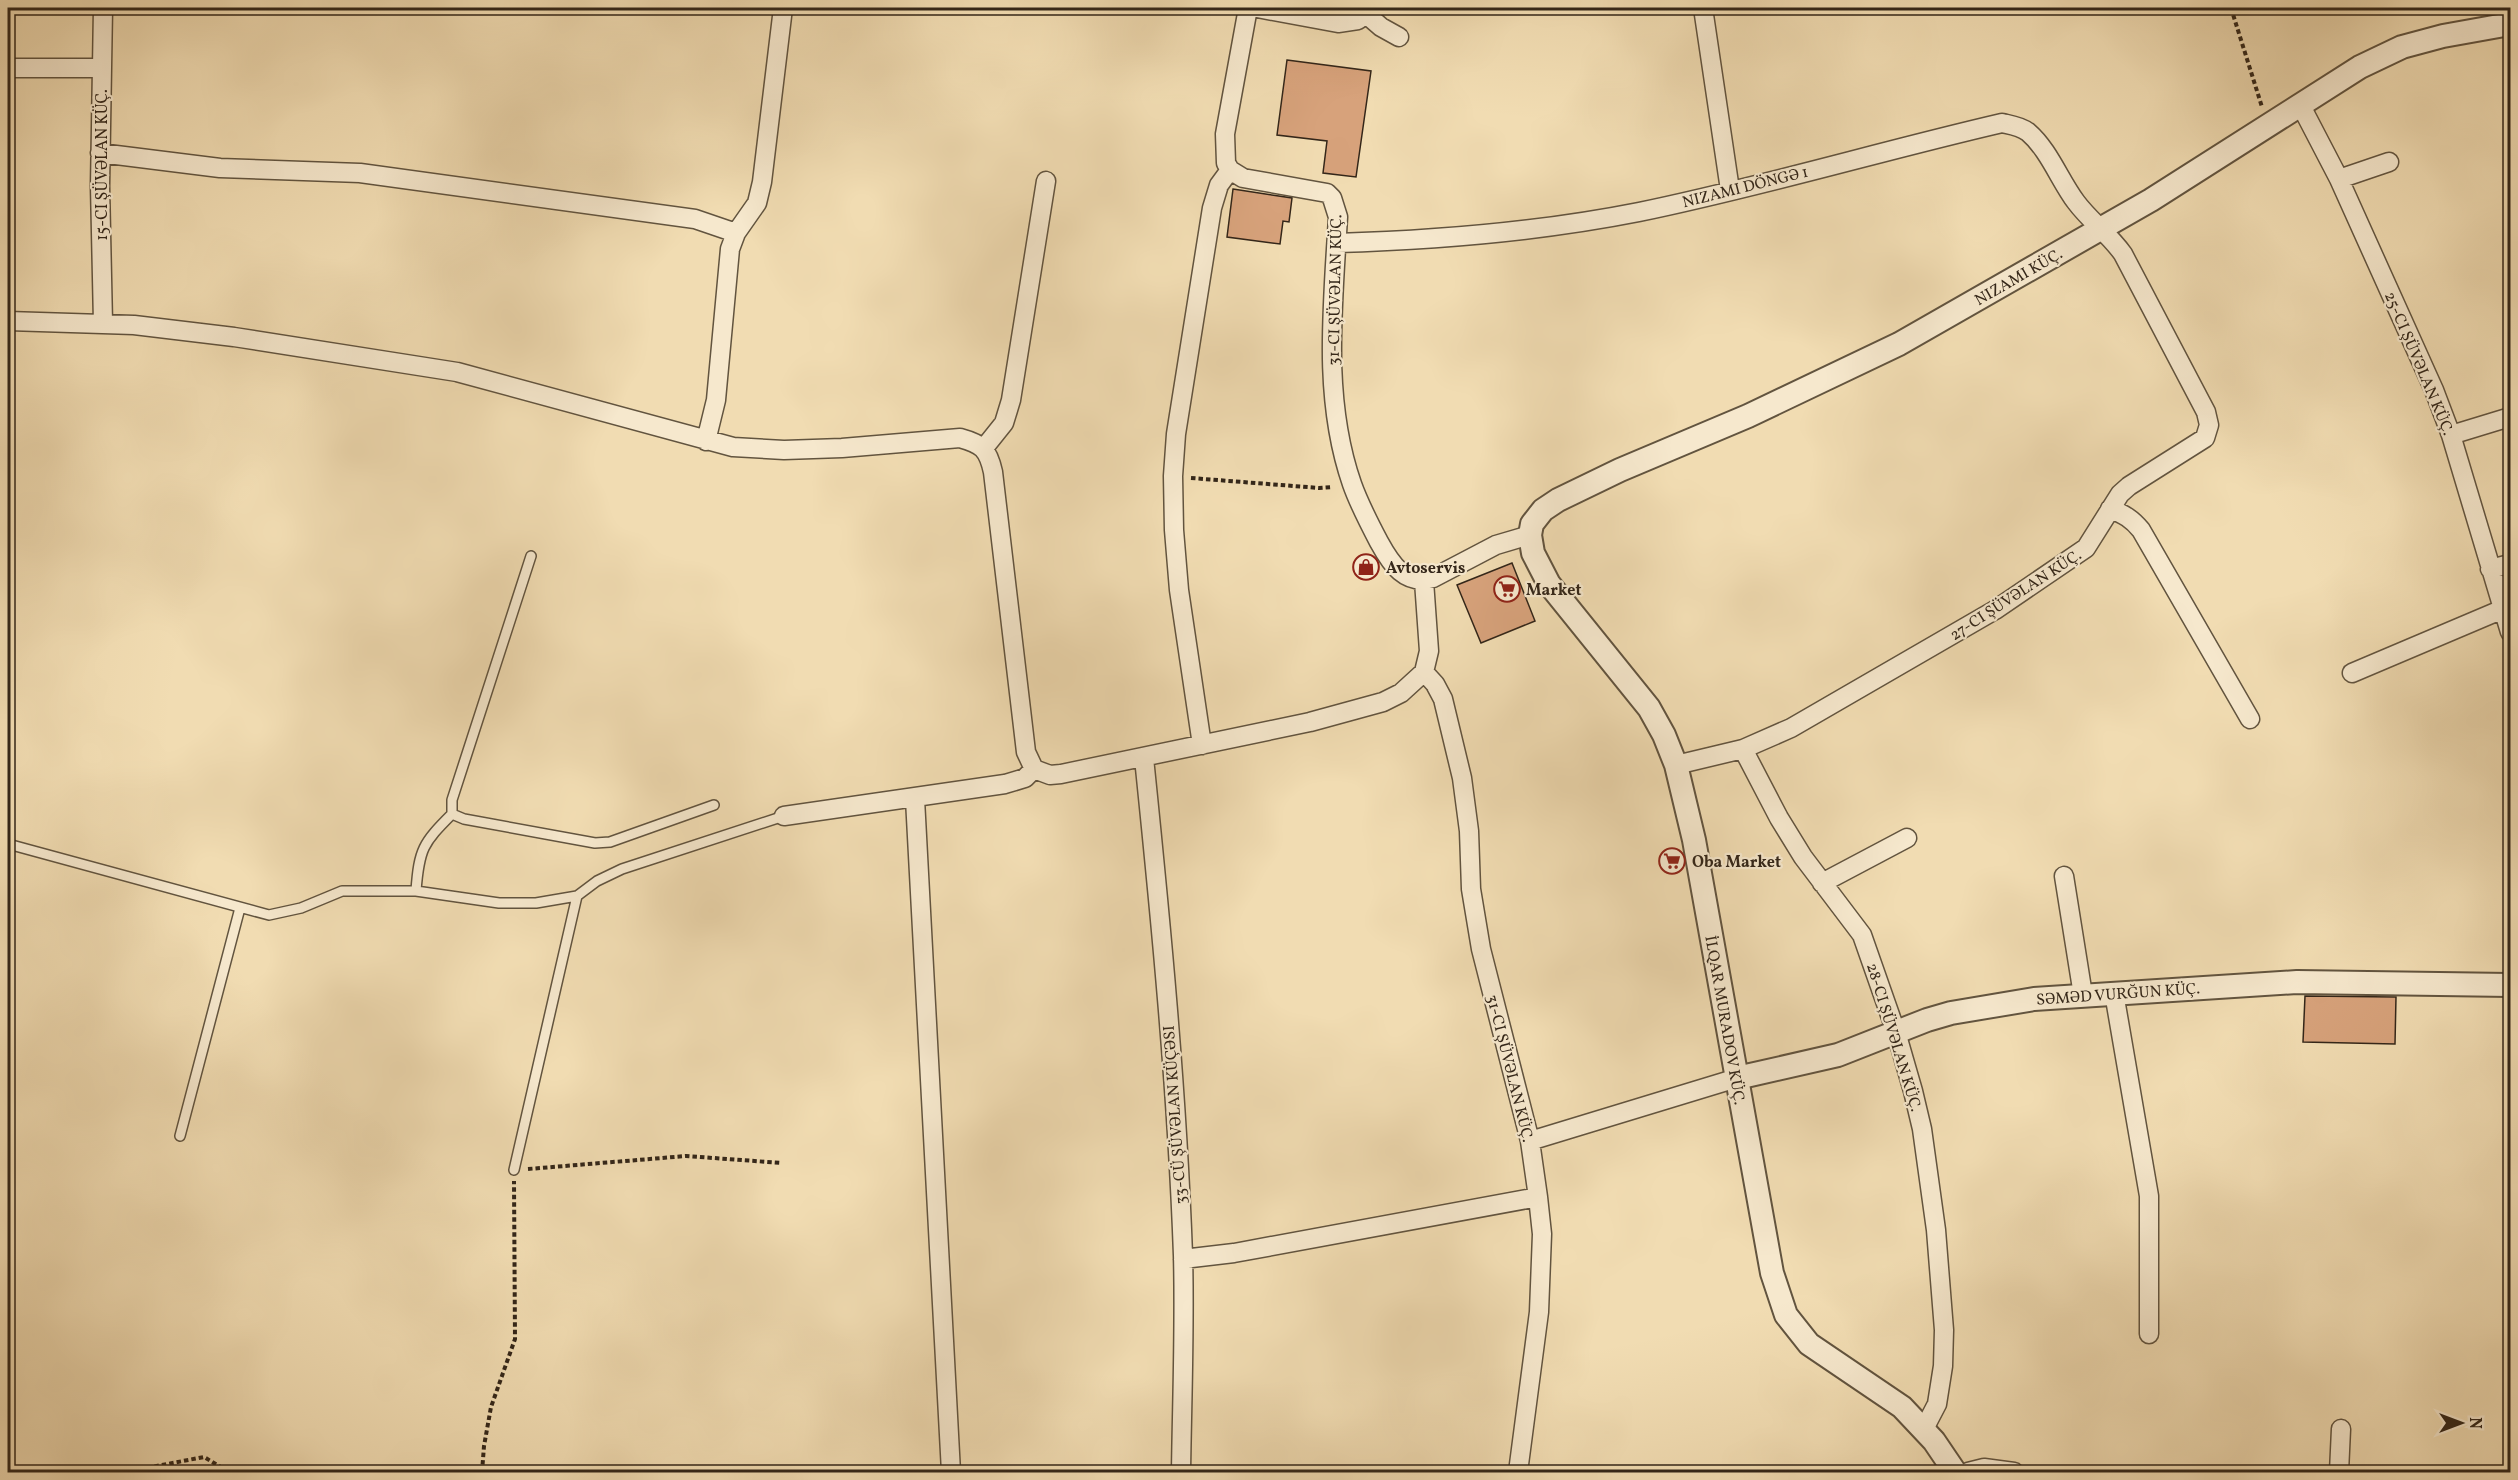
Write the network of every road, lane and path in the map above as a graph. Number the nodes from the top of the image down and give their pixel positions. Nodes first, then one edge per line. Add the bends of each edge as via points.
1 (103, 8) edge
2 (783, 8) edge
3 (1248, 8) edge
4 (1257, 8) edge
5 (1703, 8) edge
6 (2231, 8) edge
7 (1369, 11) edge
8 (2511, 24) edge
9 (1399, 37) dead end
10 (8, 68) edge
11 (100, 68) junction
12 (2300, 104) junction
13 (2268, 126) junction
14 (100, 153) junction
15 (2390, 162) dead end
16 (1230, 170) junction
17 (2339, 179) junction
18 (1046, 181) dead end
19 (1730, 190) junction
20 (2101, 228) junction
21 (736, 233) junction
22 (1336, 243) junction
23 (8, 321) edge
24 (103, 323) junction
25 (2511, 417) edge
26 (2451, 435) junction
27 (706, 441) junction
28 (984, 448) junction
29 (1173, 477) junction
30 (1351, 482) junction
31 (2110, 509) junction
32 (1530, 535) junction
33 (531, 556) dead end
34 (2511, 564) edge
35 (2490, 569) junction
36 (1424, 581) junction
37 (2503, 609) junction
38 (2511, 632) edge
39 (1424, 672) junction
40 (2352, 673) dead end
41 (2250, 719) dead end
42 (1202, 745) junction
43 (1743, 749) junction
44 (1144, 758) junction
45 (1676, 765) junction
46 (1034, 769) junction
47 (915, 799) junction
48 (714, 805) dead end
49 (452, 814) junction
50 (784, 816) joint
51 (1907, 838) dead end
52 (8, 844) edge
53 (2064, 876) dead end
54 (1822, 883) junction
55 (416, 891) junction
56 (577, 896) junction
57 (240, 908) junction
58 (2511, 985) edge
59 (2114, 993) junction
60 (2083, 995) junction
61 (1896, 1032) junction
62 (1737, 1078) junction
63 (180, 1137) dead end
64 (1530, 1141) junction
65 (782, 1163) dead end
66 (514, 1170) junction
67 (1538, 1197) junction
68 (1183, 1258) junction
69 (2149, 1334) dead end
70 (1924, 1429) junction
71 (2341, 1429) dead end
72 (125, 1473) edge
73 (229, 1473) edge
74 (482, 1473) edge
75 (951, 1473) edge
76 (1181, 1473) edge
77 (1518, 1473) edge
78 (1955, 1473) edge
79 (1968, 1473) edge
80 (2014, 1473) edge
81 (2340, 1473) edge

1 - 11 street, 15-CI ŞÜVƏLAN KÜÇ.
2 - 21 street via 762,182 757,203
3 - 16 street via 1225,134 1224,155
4 - 7 street via 1338,22 1358,20
5 - 19 street
6 - 13 path
7 - 9 street via 1381,27
8 - 12 street, NIZAMI KÜÇ. via 2402,47 2360,67
10 - 11 street
11 - 14 street, 15-CI ŞÜVƏLAN KÜÇ.
12 - 13 street, NIZAMI KÜÇ.
12 - 17 street, 25-CI ŞÜVƏLAN KÜÇ.
13 - 20 street, NIZAMI KÜÇ.
14 - 21 street via 220,168 370,175 695,219
14 - 24 street, 15-CI ŞÜVƏLAN KÜÇ.
15 - 17 street
16 - 22 street, 31-CI ŞÜVƏLAN KÜÇ. via 1243,178 1327,193 1336,207
16 - 29 street via 1219,185 1212,208 1176,434
17 - 26 street, 25-CI ŞÜVƏLAN KÜÇ.
18 - 28 street via 1011,400 1004,423
19 - 20 street, NIZAMI DÖNGƏ 1 via 2002,123 2028,132 2075,202
19 - 22 street, NIZAMI DÖNGƏ 1 via 1618,216 1478,237
20 - 31 street, 27-CI ŞÜVƏLAN KÜÇ. via 2123,254 2206,411 2209,425 2205,438 2129,486
20 - 32 street, NIZAMI KÜÇ. via 1899,344 1558,500 1538,515
21 - 27 street via 727,269 716,400
22 - 30 street, 31-CI ŞÜVƏLAN KÜÇ. via 1334,386
23 - 24 street
24 - 27 street via 234,337 457,372
25 - 26 street
26 - 35 street, 25-CI ŞÜVƏLAN KÜÇ.
27 - 28 street via 784,450 960,438
28 - 46 street via 996,489 1025,742
29 - 30 path via 1319,488
29 - 42 street via 1179,590
30 - 36 street, 31-CI ŞÜVƏLAN KÜÇ. via 1393,565 1402,574
31 - 41 street via 2124,514 2141,530
31 - 43 street, 27-CI ŞÜVƏLAN KÜÇ. via 2086,548 1995,610 1798,724
32 - 36 street via 1496,545
32 - 45 street, İLQAR MURADOV KÜÇ. via 1533,553 1549,584 1649,708
33 - 49 lane via 452,800
34 - 35 street
35 - 37 street, 25-CI ŞÜVƏLAN KÜÇ.
36 - 39 street via 1429,651
37 - 38 street, 25-CI ŞÜVƏLAN KÜÇ.
37 - 40 street
39 - 42 street via 1401,693 1383,702
39 - 64 street, 31-CI ŞÜVƏLAN KÜÇ. via 1443,699 1462,778 1481,950
42 - 44 street
43 - 45 street, 27-CI ŞÜVƏLAN KÜÇ.
43 - 54 street, 28-CI ŞÜVƏLAN KÜÇ. via 1779,818
44 - 46 street via 1061,774
44 - 68 street, 33-CÜ ŞÜVƏLAN KÜÇƏSI via 1175,1111
45 - 62 street, İLQAR MURADOV KÜÇ. via 1695,840
46 - 47 street via 1025,778
47 - 50 street
47 - 75 street
48 - 49 lane via 610,842 595,843
49 - 55 lane via 426,841 418,862
50 - 56 lane via 622,869
51 - 54 street
52 - 57 lane
53 - 60 street
54 - 61 street, 28-CI ŞÜVƏLAN KÜÇ. via 1862,934
55 - 56 lane via 499,903 536,903
55 - 57 lane via 342,891 301,908 269,915
56 - 66 lane
57 - 63 lane
58 - 59 street, SƏMƏD VURĞUN KÜÇ. via 2297,982
59 - 60 street, SƏMƏD VURĞUN KÜÇ.
59 - 69 street via 2149,1196
60 - 61 street, SƏMƏD VURĞUN KÜÇ. via 1973,1008
61 - 62 street, SƏMƏD VURĞUN KÜÇ. via 1838,1055
61 - 70 street, 28-CI ŞÜVƏLAN KÜÇ. via 1922,1129 1941,1276 1943,1366 1937,1404
62 - 64 street
62 - 70 street, İLQAR MURADOV KÜÇ. via 1772,1273 1786,1315 1809,1344 1902,1407
64 - 67 street, 31-CI ŞÜVƏLAN KÜÇ.
65 - 66 path via 686,1156
66 - 74 path via 515,1340 491,1407
67 - 68 street via 1234,1253
67 - 77 street, 31-CI ŞÜVƏLAN KÜÇ. via 1542,1270 1539,1312
68 - 76 street, 33-CÜ ŞÜVƏLAN KÜÇƏSI
70 - 78 street, İLQAR MURADOV KÜÇ.
71 - 81 street
72 - 73 path via 204,1457
79 - 80 street via 1984,1468

